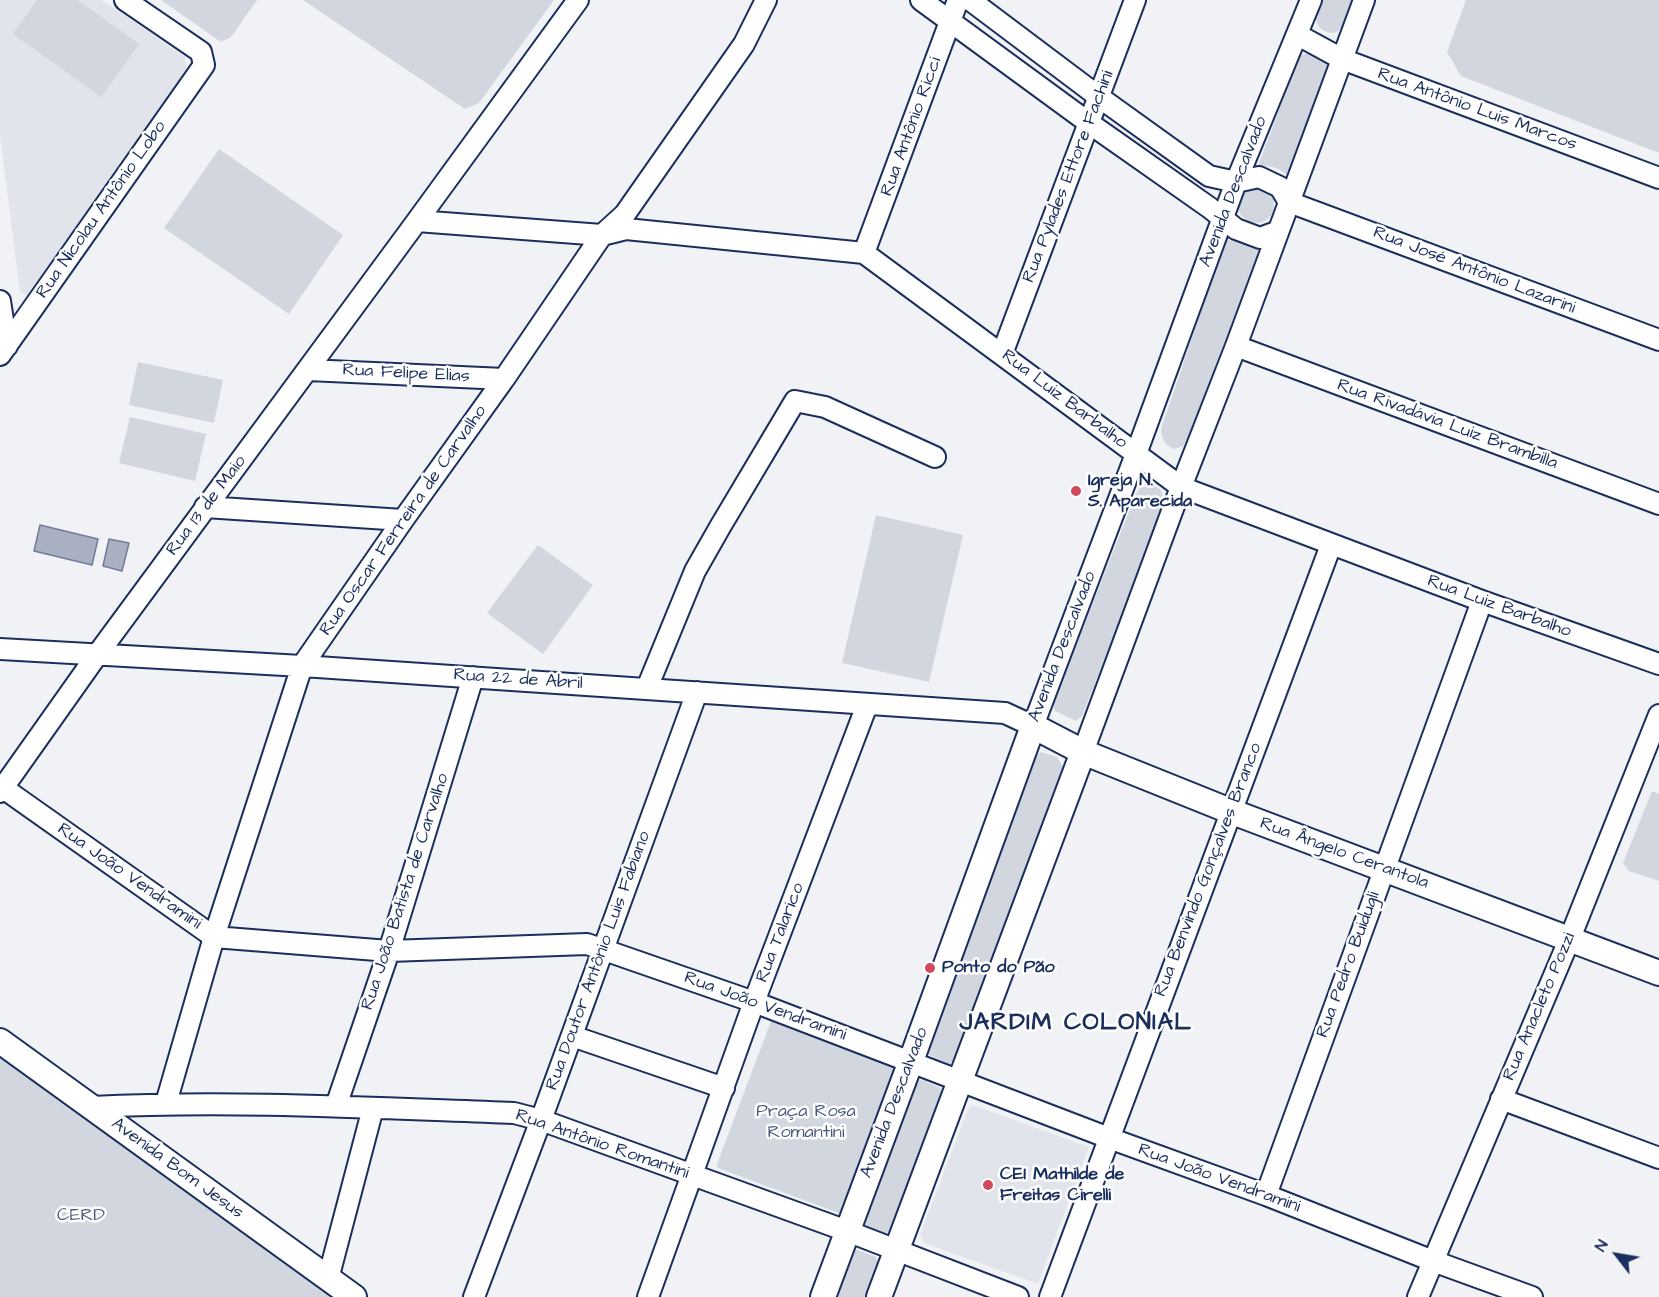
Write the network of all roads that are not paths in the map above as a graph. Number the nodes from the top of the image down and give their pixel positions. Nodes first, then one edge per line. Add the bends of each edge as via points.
1 (125, 0) edge
2 (578, 0) edge
3 (766, 0) edge
4 (921, 0) edge
5 (958, 0) edge
6 (970, 0) edge
7 (1135, 0) edge
8 (1311, 0) edge
9 (1364, 0) edge
10 (951, 21) junction
11 (1298, 34) junction
12 (1342, 59) junction
13 (1099, 97) junction
14 (1089, 123) junction
15 (1659, 178) edge
16 (1236, 182) junction
17 (1289, 202) junction
18 (1223, 218) junction
19 (417, 221) junction
20 (1276, 232) junction
21 (602, 234) junction
22 (864, 253) junction
23 (0, 301) edge
24 (1659, 340) edge
25 (1236, 346) junction
26 (3, 351) edge
27 (1002, 354) junction
28 (308, 370) junction
29 (504, 379) junction
30 (1136, 454) junction
31 (935, 457) dead end
32 (1180, 487) junction
33 (1659, 504) edge
34 (205, 507) junction
35 (404, 520) junction
36 (1331, 545) junction
37 (1482, 601) junction
38 (0, 649) edge
39 (97, 655) junction
40 (1659, 664) edge
41 (302, 666) junction
42 (473, 677) junction
43 (647, 688) junction
44 (697, 692) junction
45 (867, 705) junction
46 (1659, 715) edge
47 (1033, 726) junction
48 (1083, 752) junction
49 (2, 790) edge
50 (1230, 812) junction
51 (1384, 868) junction
52 (214, 937) junction
53 (1570, 938) junction
54 (603, 950) junction
55 (388, 951) junction
56 (1659, 973) edge
57 (754, 1002) junction
58 (572, 1036) junction
59 (0, 1041) edge
60 (911, 1061) junction
61 (961, 1081) junction
62 (724, 1088) junction
63 (1501, 1099) junction
64 (166, 1103) junction
65 (336, 1106) junction
66 (92, 1107) junction
67 (373, 1108) junction
68 (541, 1120) junction
69 (1109, 1138) junction
70 (1659, 1158) edge
71 (692, 1175) junction
72 (1266, 1195) junction
73 (847, 1231) junction
74 (896, 1250) junction
75 (1434, 1261) junction
76 (328, 1279) junction
77 (354, 1297) edge
78 (474, 1297) edge
79 (648, 1297) edge
80 (823, 1297) edge
81 (879, 1297) edge
82 (1018, 1297) edge
83 (1050, 1297) edge
84 (1418, 1297) edge
85 (1532, 1297) edge

1 - 26 street, Rua Nicolau Antônio Lobo via 201,52 204,65
2 - 19 street, Rua 13 de Maio
3 - 21 street, Rua Oscar Ferreira de Carvalho via 744,44 625,214
4 - 10 street
5 - 10 street, Rua Antônio Ricci
6 - 13 street
7 - 13 street, Rua Pylades Ettore Fachini
8 - 11 street, Avenida Descalvado
9 - 12 street
10 - 14 street
10 - 22 street, Rua Antônio Ricci
11 - 12 street, Rua Antônio Luis Marcos
11 - 16 street, Avenida Descalvado
12 - 15 street, Rua Antônio Luis Marcos
12 - 17 street
13 - 14 street, Rua Pylades Ettore Fachini
13 - 16 street via 1209,176
14 - 18 street
14 - 27 street, Rua Pylades Ettore Fachini
16 - 17 street via 1259,177 1280,187
16 - 18 street, Avenida Descalvado
17 - 20 street
17 - 24 street, Rua José Antônio Lazarini
18 - 20 street via 1236,229 1260,238
18 - 30 street, Avenida Descalvado
19 - 21 street
19 - 28 street, Rua 13 de Maio
20 - 25 street
21 - 22 street via 626,229
21 - 29 street, Rua Oscar Ferreira de Carvalho
22 - 27 street, Rua Luiz Barbalho
23 - 26 street
25 - 32 street
25 - 33 street, Rua Rivadávia Luiz Brambilla
27 - 30 street, Rua Luiz Barbalho
28 - 29 street, Rua Felipe Elias
28 - 34 street, Rua 13 de Maio
29 - 35 street, Rua Oscar Ferreira de Carvalho
30 - 32 street, Rua Luiz Barbalho
30 - 47 street, Avenida Descalvado
31 - 43 street via 825,407 795,401 695,571
32 - 36 street, Rua Luiz Barbalho
32 - 48 street
34 - 35 street
34 - 39 street, Rua 13 de Maio
35 - 41 street, Rua Oscar Ferreira de Carvalho
36 - 37 street, Rua Luiz Barbalho
36 - 50 street, Rua Benvindo Gonçalves Branco
37 - 40 street, Rua Luiz Barbalho
37 - 51 street, Rua Pedro Buidugli
38 - 39 street, Rua 22 de Abril
39 - 41 street, Rua 22 de Abril
39 - 49 street, Rua 13 de Maio
41 - 42 street, Rua 22 de Abril
41 - 52 street, Rua Oscar Ferreira de Carvalho
42 - 43 street, Rua 22 de Abril
42 - 55 street, Rua João Batista de Carvalho
43 - 44 street, Rua 22 de Abril
44 - 45 street, Rua 22 de Abril
44 - 54 street, Rua Doutor Antônio Luis Fabiano
45 - 47 street, Rua 22 de Abril via 1005,713
45 - 57 street, Rua Talarico
46 - 53 street, Rua Anacleto Pozzi
47 - 48 street, Rua Ângelo Cerantola
47 - 60 street, Avenida Descalvado
48 - 50 street, Rua Ângelo Cerantola
48 - 61 street
49 - 52 street, Rua João Vendramini
50 - 51 street, Rua Ângelo Cerantola
50 - 69 street, Rua Benvindo Gonçalves Branco
51 - 53 street, Rua Ângelo Cerantola
51 - 72 street, Rua Pedro Buidugli
52 - 55 street, Rua João Vendramini
52 - 64 street, Rua Oscar Ferreira de Carvalho
53 - 56 street, Rua Ângelo Cerantola
53 - 63 street, Rua Anacleto Pozzi
54 - 55 street, Rua João Vendramini via 587,944
54 - 57 street, Rua João Vendramini
54 - 58 street, Rua Doutor Antônio Luis Fabiano
55 - 65 street, Rua João Batista de Carvalho
57 - 60 street, Rua João Vendramini
57 - 62 street, Rua Talarico
58 - 62 street
58 - 68 street, Rua Doutor Antônio Luis Fabiano
59 - 66 street, Avenida Bom Jesus
60 - 61 street, Rua João Vendramini
60 - 73 street, Avenida Descalvado
61 - 69 street, Rua João Vendramini
61 - 74 street
62 - 71 street, Rua Talarico
63 - 70 street
63 - 75 street, Rua Anacleto Pozzi
64 - 65 street, Rua Antônio Romantini
64 - 66 street, Rua Antônio Romantini
65 - 67 street, Rua Antônio Romantini
66 - 76 street, Avenida Bom Jesus
67 - 68 street, Rua Antônio Romantini via 514,1113
67 - 76 street
68 - 71 street, Rua Antônio Romantini
68 - 78 street, Rua Doutor Antônio Luis Fabiano
69 - 72 street, Rua João Vendramini
69 - 83 street, Rua Benvindo Gonçalves Branco
71 - 73 street, Rua Antônio Romantini
71 - 79 street, Rua Talarico
72 - 75 street, Rua João Vendramini
73 - 74 street, Rua Antônio Romantini
73 - 80 street, Avenida Descalvado
74 - 81 street
74 - 82 street, Rua Antônio Romantini
75 - 84 street, Rua Anacleto Pozzi
75 - 85 street, Rua João Vendramini
76 - 77 street, Avenida Bom Jesus

